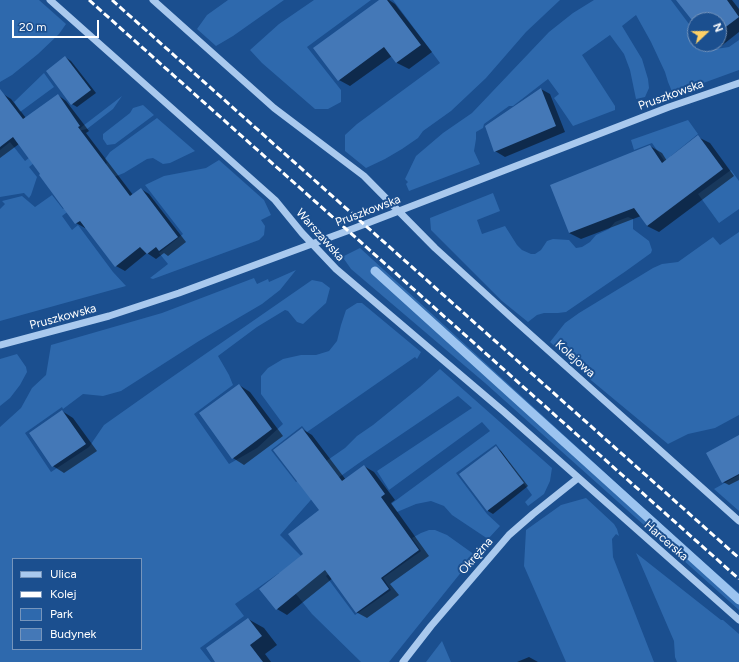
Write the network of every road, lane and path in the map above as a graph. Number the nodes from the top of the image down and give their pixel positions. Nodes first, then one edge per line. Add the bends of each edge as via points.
1 (50, 0) edge
2 (153, 0) edge
3 (739, 83) edge
4 (398, 211) junction
5 (312, 244) junction
6 (0, 345) edge
7 (578, 478) junction
8 (739, 521) edge
9 (739, 620) edge
10 (403, 662) edge

1 - 5 street, Warszawska via 275,200
2 - 4 street via 274,108 364,176
3 - 4 street, Pruszkowska
4 - 5 street, Pruszkowska
4 - 8 street, Kolejowa via 435,248
5 - 6 street, Pruszkowska via 151,303
5 - 7 street, Warszawska via 336,269
7 - 9 street, Harcerska
7 - 10 street, Okrężna via 509,535

